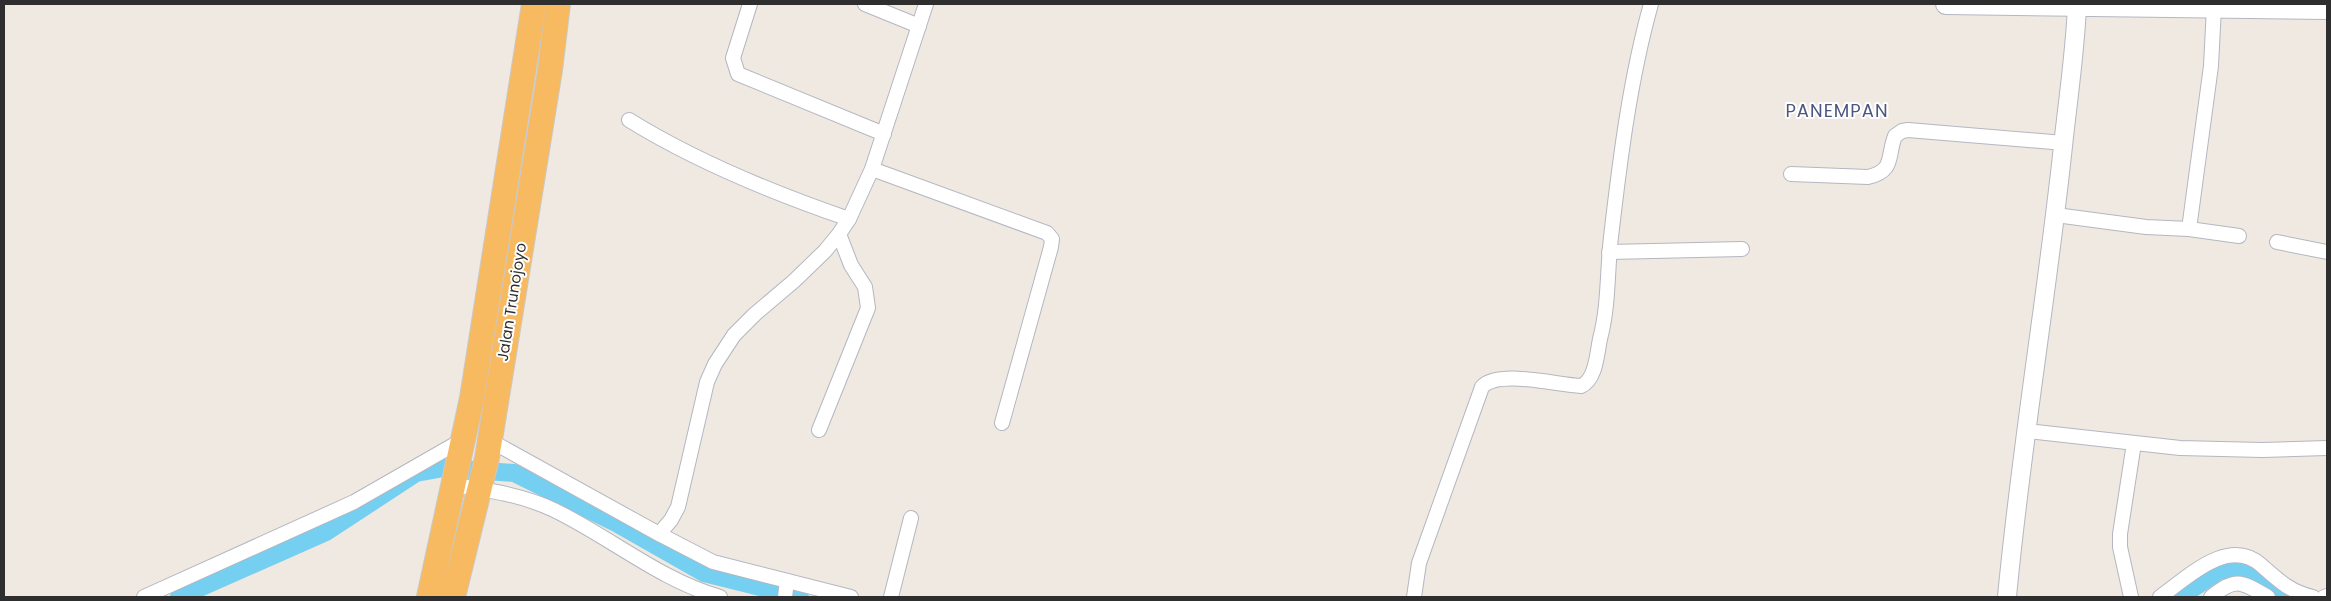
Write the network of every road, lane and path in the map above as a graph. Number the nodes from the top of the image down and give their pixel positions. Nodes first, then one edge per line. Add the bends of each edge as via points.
1 (534, 4) edge
2 (558, 4) edge
3 (750, 4) edge
4 (865, 4) edge
5 (926, 4) edge
6 (1651, 4) edge
7 (1946, 4) edge
8 (2077, 5) edge
9 (2194, 5) edge
10 (2214, 7) junction
11 (2327, 9) edge
12 (919, 26) junction
13 (628, 120) dead end
14 (884, 134) junction
15 (2064, 143) junction
16 (872, 169) junction
17 (1791, 174) dead end
18 (502, 207) junction
19 (526, 212) junction
20 (2056, 215) junction
21 (849, 219) junction
22 (2189, 229) junction
23 (839, 234) junction
24 (2239, 236) dead end
25 (2278, 242) dead end
26 (1742, 249) dead end
27 (1609, 252) junction
28 (2327, 252) edge
29 (1002, 424) dead end
30 (819, 430) dead end
31 (2028, 431) junction
32 (2134, 444) junction
33 (462, 447) junction
34 (2327, 448) edge
35 (488, 449) junction
36 (455, 482) junction
37 (481, 485) junction
38 (911, 518) dead end
39 (658, 534) junction
40 (786, 589) edge
41 (144, 597) edge
42 (429, 597) edge
43 (453, 597) edge
44 (720, 597) edge
45 (851, 597) edge
46 (891, 597) edge
47 (1414, 597) edge
48 (2007, 597) edge
49 (2131, 597) edge
50 (2160, 597) edge
51 (2211, 597) edge
52 (2268, 597) edge
53 (2313, 597) edge

1 - 18 highway, Jalan Trunojoyo
2 - 19 highway, Jalan Trunojoyo
3 - 14 street via 733,58 738,74
4 - 12 street
5 - 12 street
6 - 27 street via 1621,153
7 - 8 main road
8 - 9 main road
8 - 15 street
9 - 10 main road
10 - 11 main road
10 - 22 street via 2205,118
12 - 14 street
13 - 21 street via 700,160 794,200
14 - 16 street
15 - 17 street via 1908,130 1895,136 1886,168 1878,174 1868,177
15 - 20 street
16 - 21 street
16 - 29 street via 1047,233 1052,239
18 - 19 highway
18 - 33 highway, Jalan Trunojoyo
19 - 35 highway, Jalan Trunojoyo
20 - 22 street via 2146,227
20 - 31 street
21 - 23 street
22 - 24 street
23 - 30 street via 851,265 865,287 868,308
23 - 39 street via 794,282 734,335 723,351 707,382 678,508
25 - 28 street
26 - 27 street
27 - 47 street via 1603,327 1590,379 1581,386 1500,378 1486,382 1418,563
31 - 32 street
31 - 48 street via 2016,504
32 - 34 street via 2213,450
32 - 49 street via 2120,534
33 - 36 highway, Jalan Trunojoyo
33 - 41 street via 354,502
35 - 37 highway, Jalan Trunojoyo
35 - 39 street
36 - 37 street
36 - 42 highway, Jalan Trunojoyo
37 - 43 highway, Jalan Trunojoyo
37 - 44 street via 553,509 665,573
38 - 46 street
39 - 40 street via 713,562
40 - 45 street
50 - 53 street via 2218,558 2230,554 2250,557 2286,587
51 - 52 street via 2235,582

